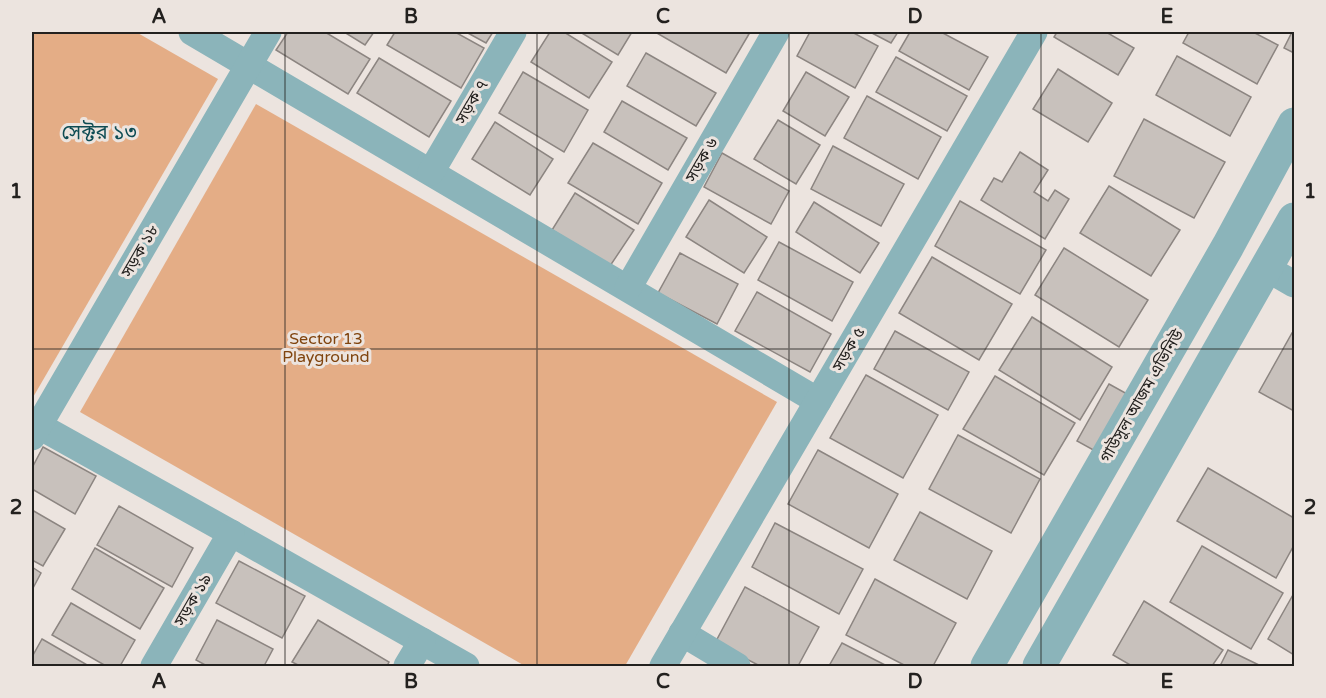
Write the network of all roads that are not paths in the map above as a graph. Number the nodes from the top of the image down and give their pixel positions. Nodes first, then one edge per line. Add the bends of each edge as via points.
1 (192, 32) edge
2 (268, 32) edge
3 (513, 32) edge
4 (776, 32) edge
5 (1034, 32) edge
6 (249, 65) junction
7 (1294, 124) edge
8 (431, 172) junction
9 (1294, 219) edge
10 (1266, 268) junction
11 (1294, 284) edge
12 (628, 288) junction
13 (818, 401) junction
14 (34, 428) edge
15 (231, 533) junction
16 (682, 633) junction
17 (422, 641) junction
18 (154, 666) edge
19 (407, 666) edge
20 (465, 666) edge
21 (663, 666) edge
22 (737, 666) edge
23 (987, 666) edge
24 (1039, 666) edge

1 - 6 street
2 - 6 street, সড়ক ১৮
3 - 8 street, সড়ক ৭
4 - 12 street, সড়ক ৬
5 - 13 street, সড়ক ৫
6 - 8 street
6 - 14 street, সড়ক ১৮
7 - 23 street, গাউসুল আজম এভিনিউ
8 - 12 street
9 - 10 street
10 - 11 street
10 - 24 street
12 - 13 street
13 - 16 street, সড়ক ৫
14 - 15 street
15 - 17 street
15 - 18 street, সড়ক ১৯
16 - 21 street, সড়ক ৫
16 - 22 street
17 - 19 street
17 - 20 street

